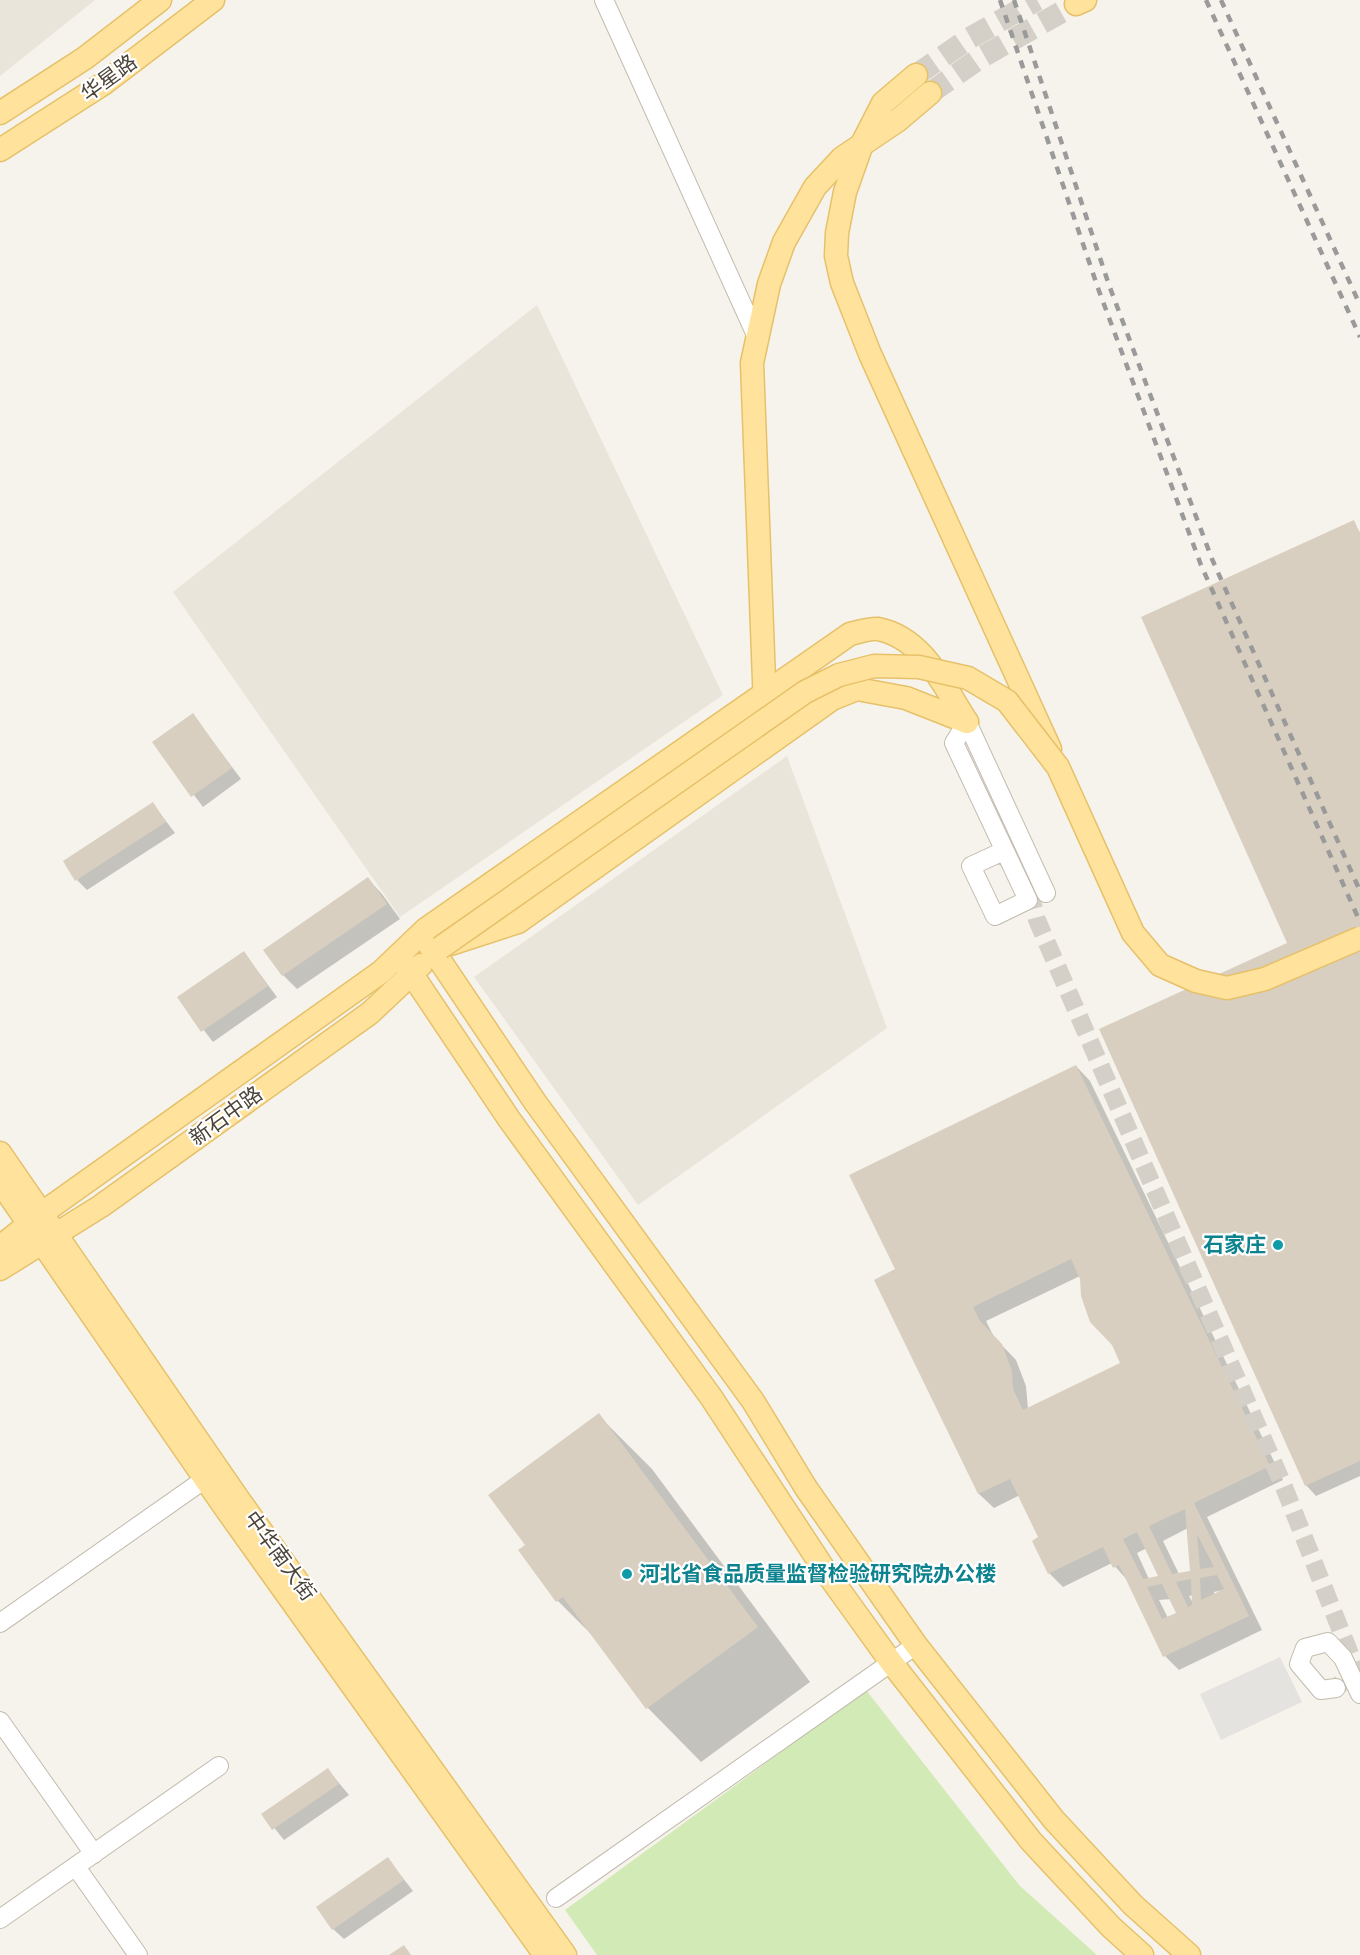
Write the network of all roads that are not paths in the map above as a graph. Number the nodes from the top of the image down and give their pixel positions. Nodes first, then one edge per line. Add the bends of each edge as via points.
1 (160, 0) edge
2 (213, 0) edge
3 (604, 0) edge
4 (916, 75) tunnel mouth
5 (930, 93) tunnel mouth
6 (0, 113) edge
7 (862, 144) junction
8 (0, 150) edge
9 (756, 335) junction
10 (763, 697) junction
11 (967, 722) junction
12 (771, 741) junction
13 (1058, 767) junction
14 (997, 854) dead end
15 (1046, 893) dead end
16 (1360, 938) edge
17 (432, 945) junction
18 (399, 955) junction
19 (412, 974) junction
20 (0, 1154) edge
21 (0, 1182) edge
22 (41, 1228) junction
23 (0, 1247) edge
24 (0, 1269) edge
25 (211, 1474) junction
26 (0, 1623) edge
27 (916, 1645) junction
28 (891, 1662) junction
29 (1336, 1688) dead end
30 (1360, 1694) edge
31 (0, 1721) edge
32 (219, 1766) dead end
33 (94, 1854) junction
34 (75, 1867) junction
35 (556, 1898) dead end
36 (0, 1920) edge
37 (138, 1955) edge
38 (545, 1955) edge
39 (565, 1955) edge
40 (1142, 1955) edge
41 (1189, 1955) edge

1 - 6 main road, 华星路 via 85,58
2 - 8 main road, 华星路 via 104,84
3 - 9 street
4 - 7 main road via 882,103
5 - 7 main road
7 - 9 main road via 842,158 802,208 784,242
7 - 13 main road, bridge via 844,192 837,234 836,256 842,283 870,354
9 - 10 main road via 751,405
10 - 11 main road via 850,633 877,629 903,639 926,658
10 - 12 main road
10 - 17 main road
11 - 12 main road via 906,698 858,689 832,699
11 - 14 street via 954,743 1028,900 994,916 971,866
11 - 15 street
12 - 17 main road via 519,922
13 - 16 main road, bridge via 1133,933 1160,965 1196,981 1227,988 1265,979
13 - 17 main road, bridge via 1007,701 968,678 919,667 874,666 839,675 805,692
17 - 18 main road, 新石中路
17 - 19 main road, 新石中路
17 - 27 main road via 534,1102 753,1401 806,1488
18 - 19 main road
18 - 22 main road, 新石中路
19 - 22 main road, 新石中路 via 370,1013 101,1206
19 - 28 main road via 509,1119 711,1397 824,1569
20 - 22 main road, 中华南大街
21 - 22 main road, 中华南大街
22 - 23 main road, 新石中路
22 - 24 main road, 新石中路
22 - 25 main road, 中华南大街
25 - 26 street
25 - 38 main road, 中华南大街
25 - 39 main road, 中华南大街
27 - 28 street
27 - 41 main road via 1054,1820 1133,1905
28 - 35 street
28 - 40 main road via 1031,1841 1111,1928
29 - 30 street via 1321,1690 1299,1664 1305,1648 1328,1642 1343,1658
31 - 33 street
32 - 33 street
33 - 34 street
34 - 36 street
34 - 37 street

